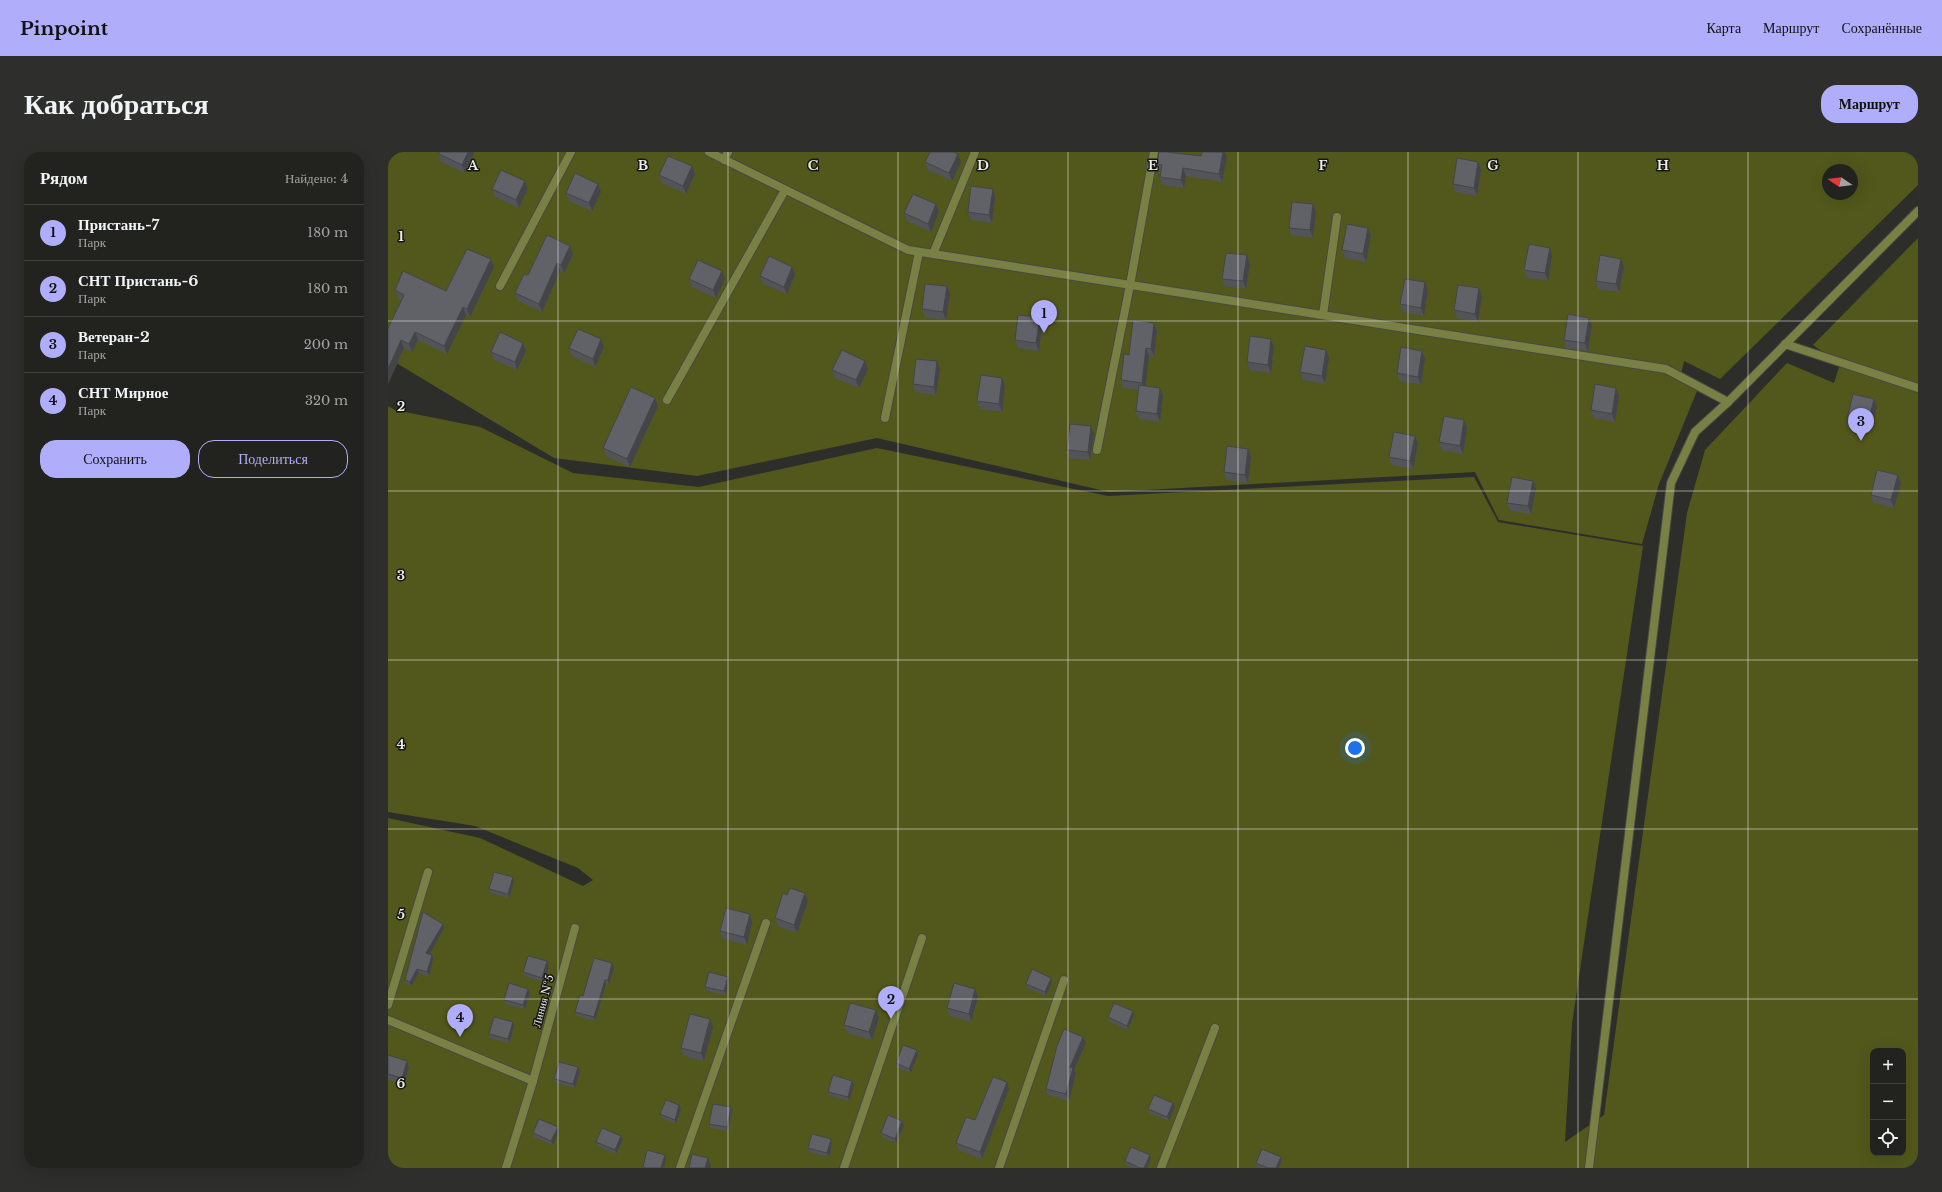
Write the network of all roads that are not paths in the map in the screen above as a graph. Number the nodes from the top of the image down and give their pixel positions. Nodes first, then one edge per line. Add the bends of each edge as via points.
1 (571, 152) edge
2 (709, 152) edge
3 (975, 152) edge
4 (1154, 152) edge
5 (726, 156) edge
6 (785, 190) junction
7 (1918, 211) edge
8 (1337, 217) dead end
9 (920, 252) junction
10 (933, 254) junction
11 (1130, 285) junction
12 (500, 286) dead end
13 (1323, 315) junction
14 (1785, 344) junction
15 (1918, 388) edge
16 (667, 400) dead end
17 (1728, 402) junction
18 (885, 418) dead end
19 (1097, 450) dead end
20 (428, 872) dead end
21 (766, 923) dead end
22 (575, 928) dead end
23 (922, 938) dead end
24 (1064, 980) dead end
25 (388, 1005) edge
26 (388, 1020) edge
27 (1215, 1028) dead end
28 (533, 1080) junction
29 (506, 1168) edge
30 (680, 1168) edge
31 (844, 1168) edge
32 (999, 1168) edge
33 (1161, 1168) edge
34 (1589, 1168) edge

1 - 12 street
2 - 5 street
3 - 10 street
4 - 11 street
5 - 6 street
6 - 9 street via 908,250
6 - 16 street
7 - 14 street
8 - 13 street
9 - 10 street
9 - 18 street
10 - 11 street
11 - 13 street
11 - 19 street
13 - 17 street via 1666,369
14 - 15 street
14 - 17 street
17 - 34 street via 1695,432 1672,483
20 - 25 street
21 - 30 street
22 - 28 street, Линия №5
23 - 31 street
24 - 32 street
26 - 28 street
27 - 33 street
28 - 29 street, Линия №5

